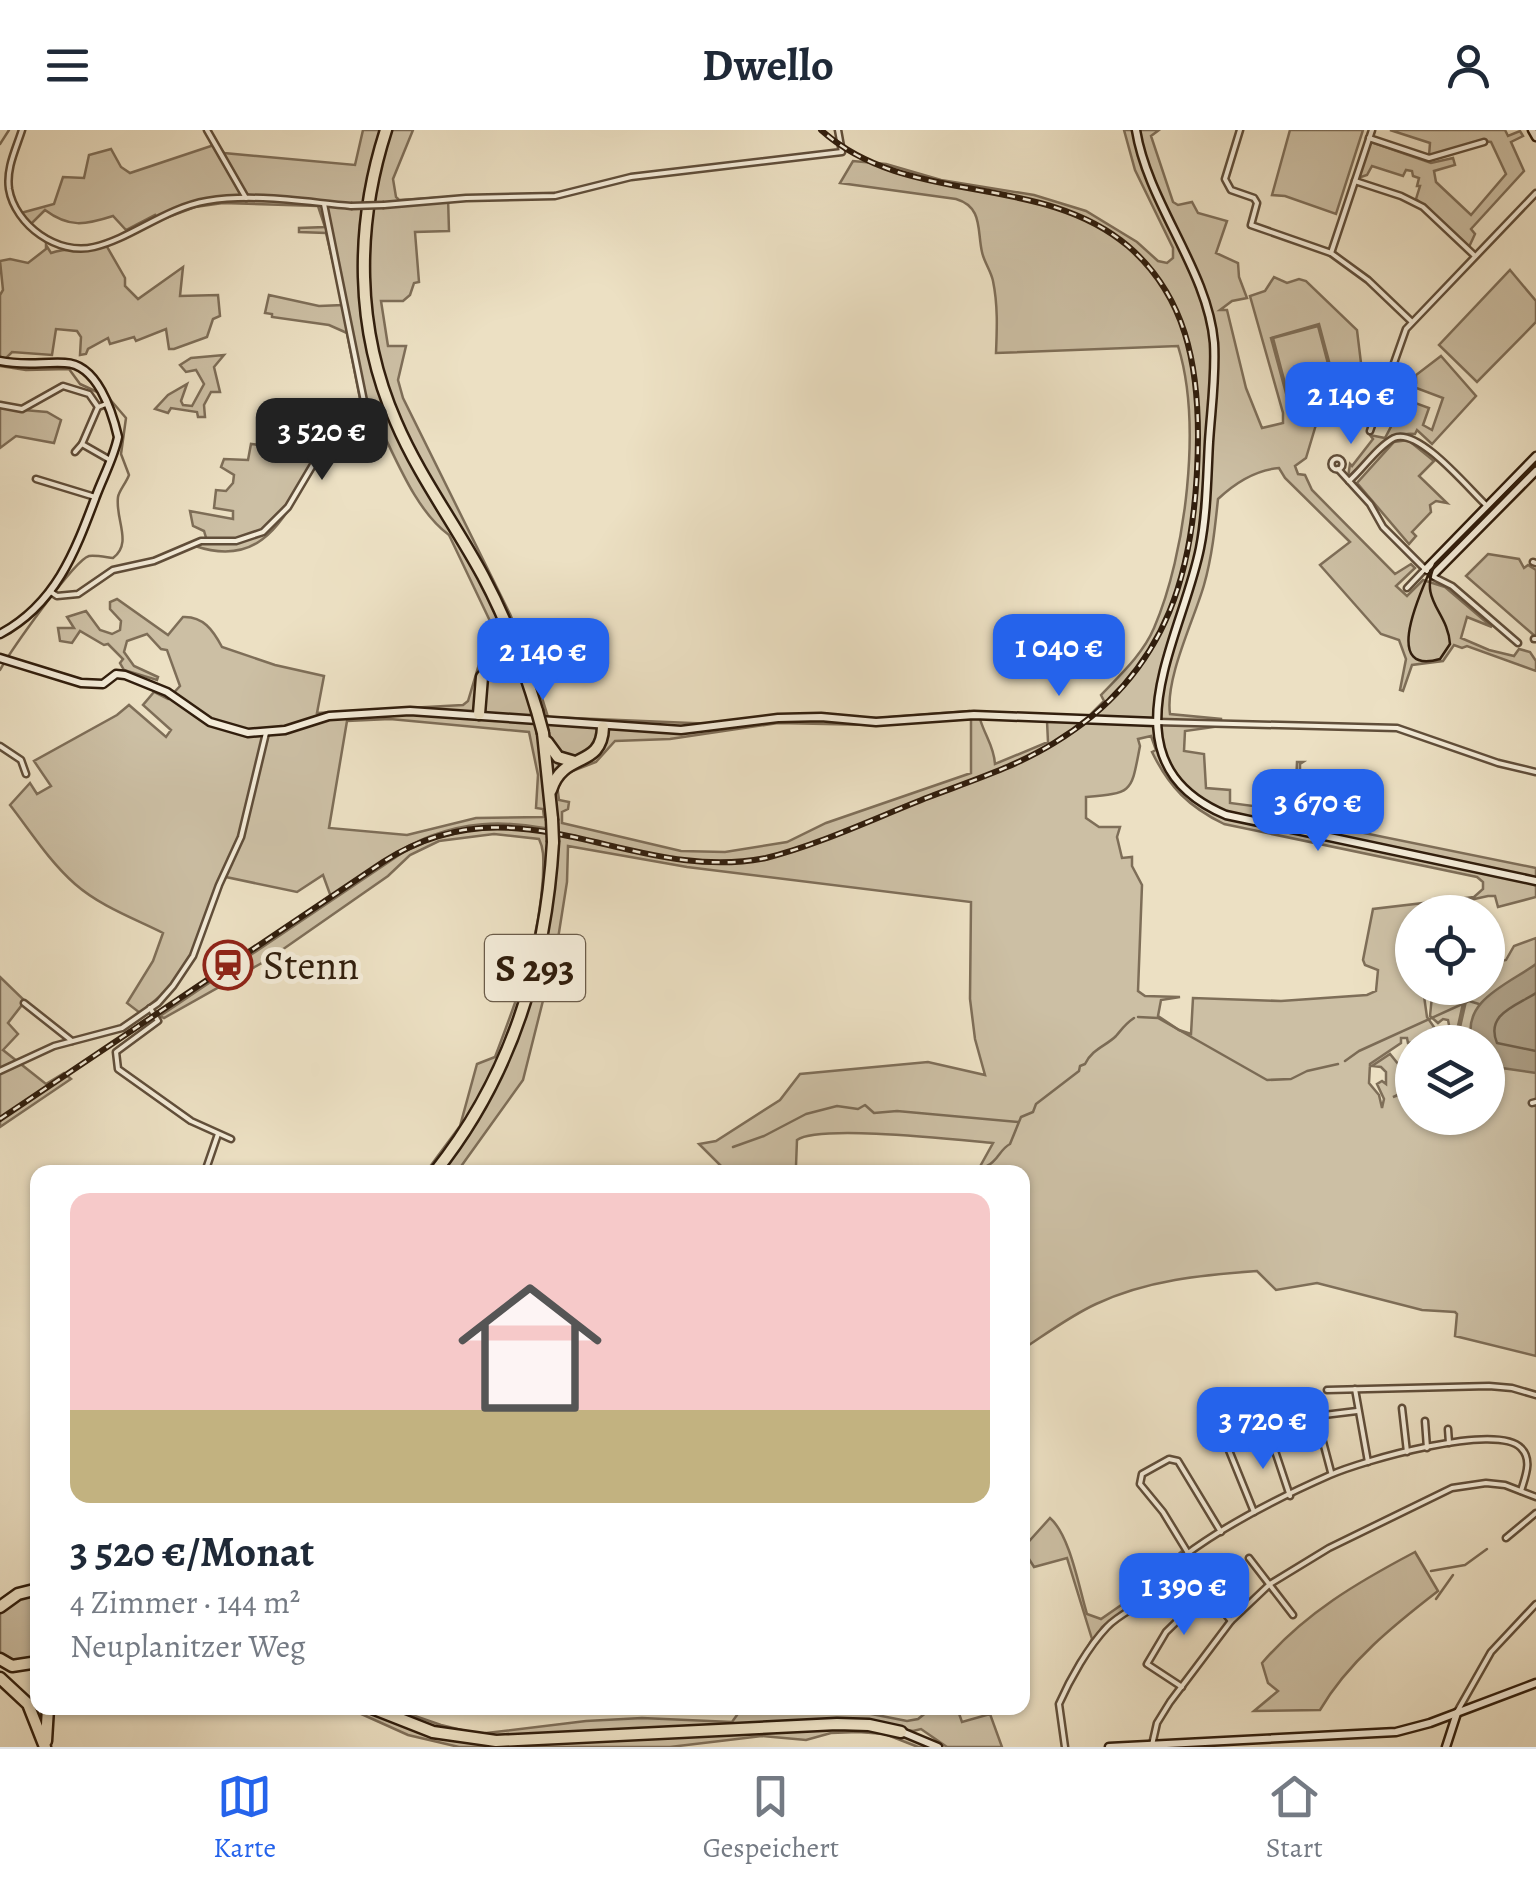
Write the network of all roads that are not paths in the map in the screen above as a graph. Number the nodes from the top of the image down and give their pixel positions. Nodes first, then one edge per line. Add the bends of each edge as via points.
1 (22, 130) edge
2 (208, 130) edge
3 (386, 130) edge
4 (838, 130) edge
5 (1136, 130) edge
6 (1240, 130) edge
7 (1372, 130) edge
8 (1532, 130) edge
9 (1536, 137) edge
10 (1369, 138) junction
11 (1484, 142) dead end
12 (1356, 181) junction
13 (1536, 193) edge
14 (246, 198) junction
15 (324, 204) junction
16 (1331, 253) junction
17 (1475, 256) junction
18 (1412, 322) junction
19 (0, 361) edge
20 (101, 399) junction
21 (0, 405) edge
22 (1370, 431) dead end
23 (82, 444) junction
24 (75, 452) dead end
25 (110, 460) junction
26 (1535, 464) edge
27 (1338, 470) dead end
28 (36, 480) dead end
29 (1349, 481) junction
30 (95, 498) junction
31 (1490, 508) junction
32 (1426, 569) junction
33 (1432, 576) junction
34 (1407, 588) dead end
35 (54, 594) junction
36 (508, 627) junction
37 (0, 634) edge
38 (1518, 643) dead end
39 (4, 659) edge
40 (492, 663) junction
41 (527, 676) junction
42 (479, 714) junction
43 (1156, 722) junction
44 (603, 727) junction
45 (266, 733) junction
46 (543, 735) junction
47 (0, 746) edge
48 (575, 762) junction
49 (1536, 772) edge
50 (26, 774) dead end
51 (551, 799) junction
52 (1536, 881) edge
53 (24, 1003) dead end
54 (150, 1008) junction
55 (72, 1041) junction
56 (0, 1071) edge
57 (218, 1134) junction
58 (231, 1139) dead end
59 (207, 1165) edge
60 (440, 1165) edge
61 (1355, 1389) junction
62 (1327, 1390) dead end
63 (1536, 1395) edge
64 (1402, 1408) dead end
65 (1357, 1411) junction
66 (1424, 1421) dead end
67 (1448, 1429) dead end
68 (1449, 1444) junction
69 (1428, 1448) junction
70 (1407, 1452) junction
71 (1368, 1462) junction
72 (1332, 1474) junction
73 (1520, 1491) junction
74 (1290, 1496) junction
75 (1536, 1496) edge
76 (1254, 1512) junction
77 (1536, 1513) edge
78 (1220, 1532) junction
79 (1506, 1538) dead end
80 (1188, 1553) junction
81 (1249, 1558) dead end
82 (1270, 1584) junction
83 (30, 1591) edge
84 (1536, 1604) edge
85 (0, 1607) edge
86 (1293, 1616) dead end
87 (1231, 1621) junction
88 (0, 1659) edge
89 (30, 1663) edge
90 (0, 1678) edge
91 (1536, 1682) edge
92 (1182, 1687) junction
93 (30, 1709) edge
94 (1457, 1712) junction
95 (33, 1715) edge
96 (48, 1715) edge
97 (390, 1715) edge
98 (901, 1732) joint
99 (1235, 1744) edge
100 (1152, 1746) edge
101 (46, 1747) edge
102 (938, 1747) edge
103 (1066, 1747) edge
104 (1109, 1747) edge
105 (1446, 1747) edge

1 - 14 street via 9,170 14,206 34,230 70,248 92,248 192,204
2 - 14 street
3 - 36 highway, S 293 via 364,233 373,354 406,445
4 - 15 street, bridge via 842,152 631,177 555,196
5 - 43 street via 1203,298 1214,348 1200,548 1158,688
6 - 16 street via 1225,179 1231,190 1257,203 1251,225
7 - 10 street
8 - 9 street
10 - 11 street via 1429,158
10 - 12 street
12 - 16 street
12 - 17 street via 1423,207
13 - 17 street
14 - 15 street
15 - 35 street via 365,421 320,453 288,507 263,532 245,540 201,541 113,570 85,592
16 - 18 street
17 - 18 street
18 - 22 street
19 - 20 street via 78,365
20 - 21 street via 63,386 22,408
20 - 23 street
20 - 25 street via 118,437
23 - 24 street
23 - 25 street
25 - 30 street
26 - 31 street
27 - 29 street
28 - 30 street
29 - 31 street via 1394,439 1410,437
29 - 32 street
30 - 35 street
31 - 32 street
31 - 33 street
32 - 33 street
32 - 34 street
33 - 38 street
35 - 37 street
36 - 40 highway via 504,652
36 - 41 highway, S 293
39 - 45 street via 81,684 125,674 224,728
40 - 41 highway via 508,662
40 - 42 highway via 482,678
41 - 46 highway, S 293, bridge
42 - 44 street
42 - 45 street via 329,716
43 - 44 street via 974,715 876,722 806,717 694,730
43 - 49 street via 1397,728
43 - 52 street via 1179,782 1213,810
44 - 48 highway via 596,750
45 - 54 street via 241,837 193,956
46 - 48 highway via 554,754
46 - 51 highway, S 293
47 - 50 street via 20,760
48 - 51 highway via 564,767
51 - 60 highway, S 293, bridge via 544,931 526,1000 498,1071
53 - 55 street
54 - 55 street via 122,1028
54 - 57 street via 158,1021 116,1052 118,1069
55 - 56 street
57 - 58 street
57 - 59 street
61 - 62 street
61 - 63 street via 1490,1386
61 - 65 street
64 - 70 street
65 - 71 street
65 - 72 street via 1324,1415 1318,1429
66 - 69 street
67 - 68 street
68 - 69 street
68 - 73 street via 1515,1443 1528,1463
69 - 70 street
70 - 71 street
71 - 72 street
72 - 74 street
73 - 75 street
73 - 82 street via 1486,1483 1452,1488
74 - 76 street
74 - 76 street via 1270,1434 1261,1426 1231,1434 1226,1443
76 - 78 street
77 - 79 street
78 - 80 street
78 - 80 street via 1178,1462 1169,1459 1142,1474 1140,1484
80 - 103 street via 1157,1590 1095,1642 1059,1704
81 - 82 street
82 - 86 street
82 - 87 street
83 - 85 highway
84 - 94 street via 1491,1652
87 - 92 street
87 - 92 street via 1207,1592 1166,1632 1147,1664
88 - 89 highway via 12,1666
90 - 93 highway
91 - 94 street
92 - 100 street via 1156,1723
94 - 99 street via 1412,1728
94 - 105 street
95 - 101 highway
96 - 101 highway
97 - 98 highway via 433,1732 496,1741 837,1724
98 - 102 street
99 - 100 street
100 - 104 street

